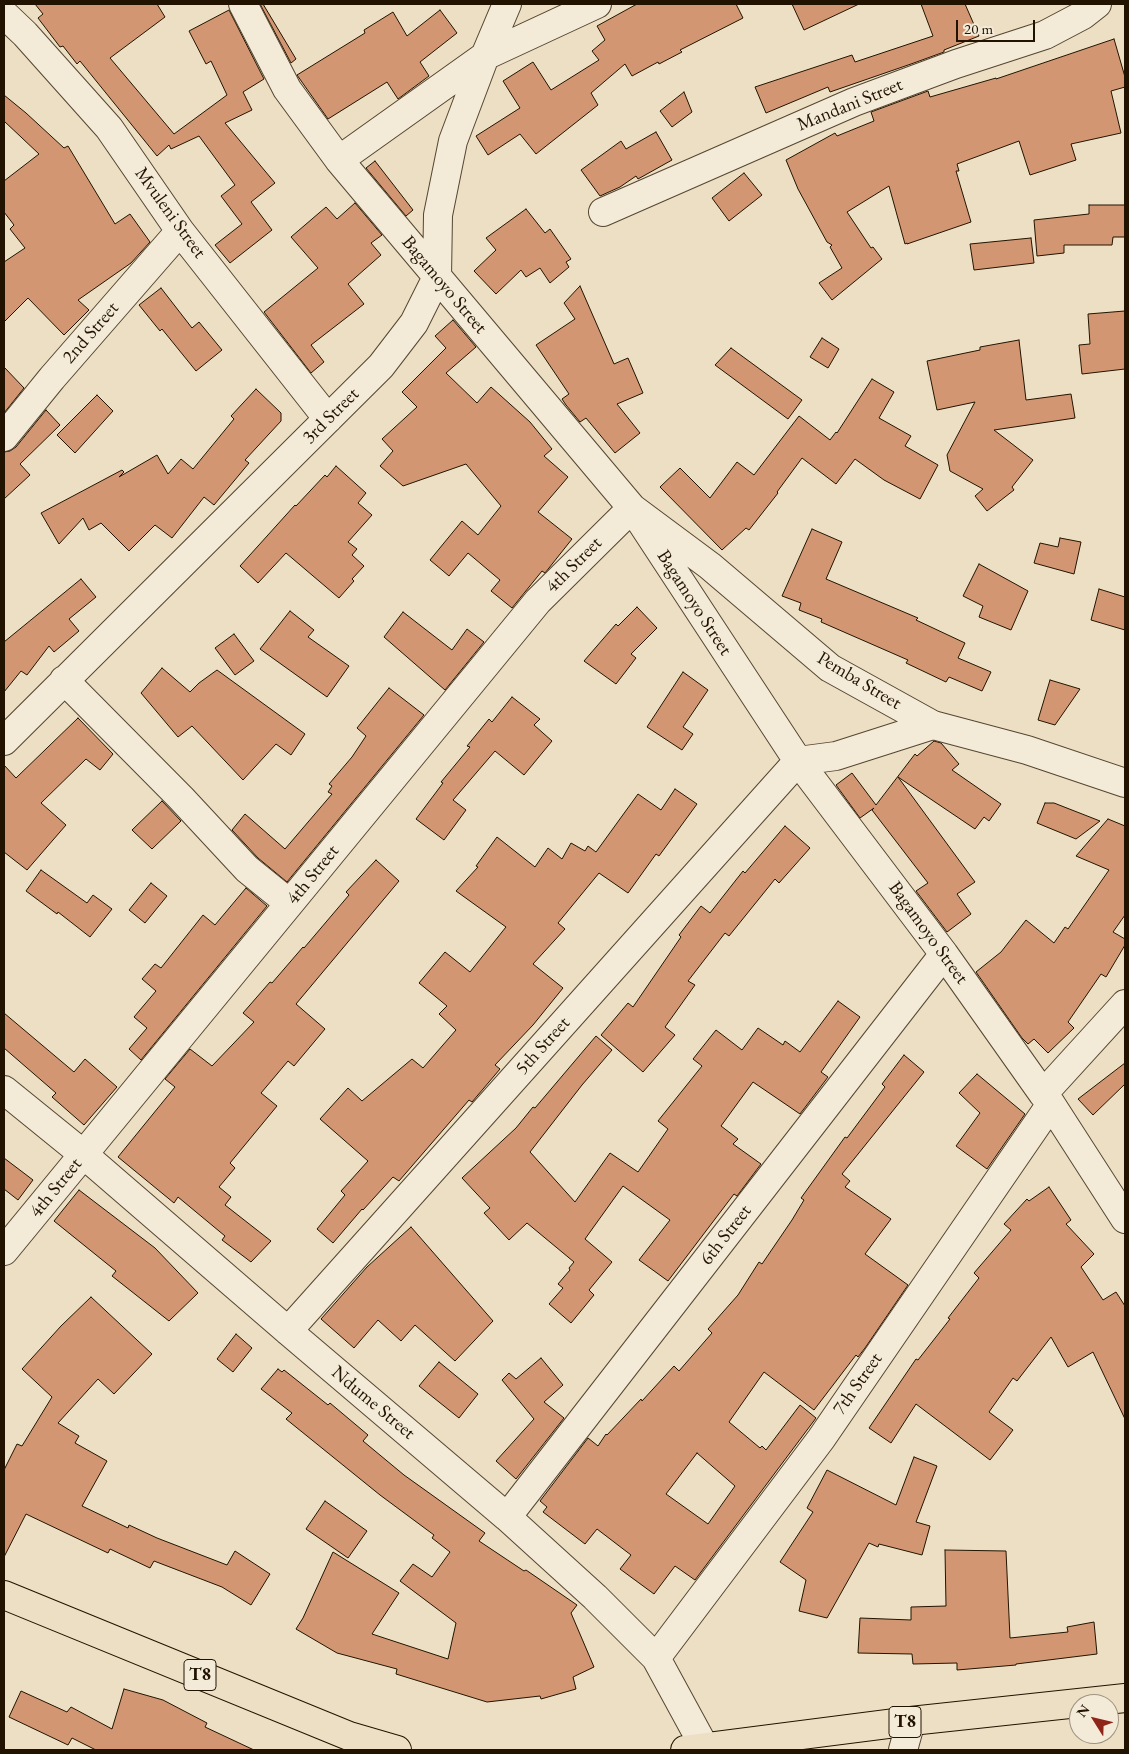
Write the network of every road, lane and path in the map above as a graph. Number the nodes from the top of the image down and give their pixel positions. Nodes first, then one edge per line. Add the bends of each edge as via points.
1 (243, 4) edge
2 (507, 4) edge
3 (597, 4) edge
4 (1097, 4) edge
5 (4, 14) edge
6 (485, 56) junction
7 (339, 160) junction
8 (603, 212) dead end
9 (180, 231) junction
10 (437, 277) junction
11 (328, 419) junction
12 (4, 437) edge
13 (632, 508) junction
14 (64, 680) junction
15 (933, 725) junction
16 (4, 741) edge
17 (798, 762) junction
18 (1125, 783) edge
19 (290, 903) junction
20 (944, 954) junction
21 (1125, 1004) edge
22 (4, 1090) edge
23 (1047, 1099) junction
24 (84, 1154) junction
25 (1125, 1219) edge
26 (4, 1251) edge
27 (288, 1331) junction
28 (507, 1517) junction
29 (4, 1595) edge
30 (656, 1658) junction
31 (1125, 1698) edge
32 (911, 1721) junction
33 (695, 1749) edge
34 (397, 1750) edge
35 (903, 1750) edge

1 - 7 street, Bagamoyo Street via 287,89
2 - 6 street, 3rd Street
3 - 6 street
4 - 8 street, Mandani Street via 1045,35 854,102
5 - 9 street, Mvuleni Street via 110,128
6 - 7 street
6 - 10 street, 3rd Street via 453,141 438,215
7 - 10 street, Bagamoyo Street
9 - 11 street, Mvuleni Street
9 - 12 street, 2nd Street
10 - 11 street, 3rd Street via 414,323 381,366
10 - 13 street, Bagamoyo Street
11 - 14 street, 3rd Street
13 - 15 street, Pemba Street via 710,566 830,668
13 - 17 street, Bagamoyo Street
13 - 19 street, 4th Street via 538,601
14 - 16 street, 3rd Street
14 - 19 street via 247,870
15 - 17 street via 836,756
15 - 18 street, Pemba Street via 1027,750
17 - 20 street, Bagamoyo Street
17 - 27 street, 5th Street
19 - 24 street, 4th Street
20 - 23 street, Bagamoyo Street
20 - 28 street, 6th Street
21 - 23 street, 7th Street
22 - 24 street, Ndume Street
23 - 25 street, Bagamoyo Street
23 - 30 street, 7th Street via 821,1439
24 - 26 street, 4th Street
24 - 27 street, Ndume Street
27 - 28 street, Ndume Street
28 - 30 street, Ndume Street
29 - 34 highway, T8 via 349,1736
30 - 33 street, Ndume Street
31 - 32 highway, T8
32 - 33 highway, T8
32 - 35 street

